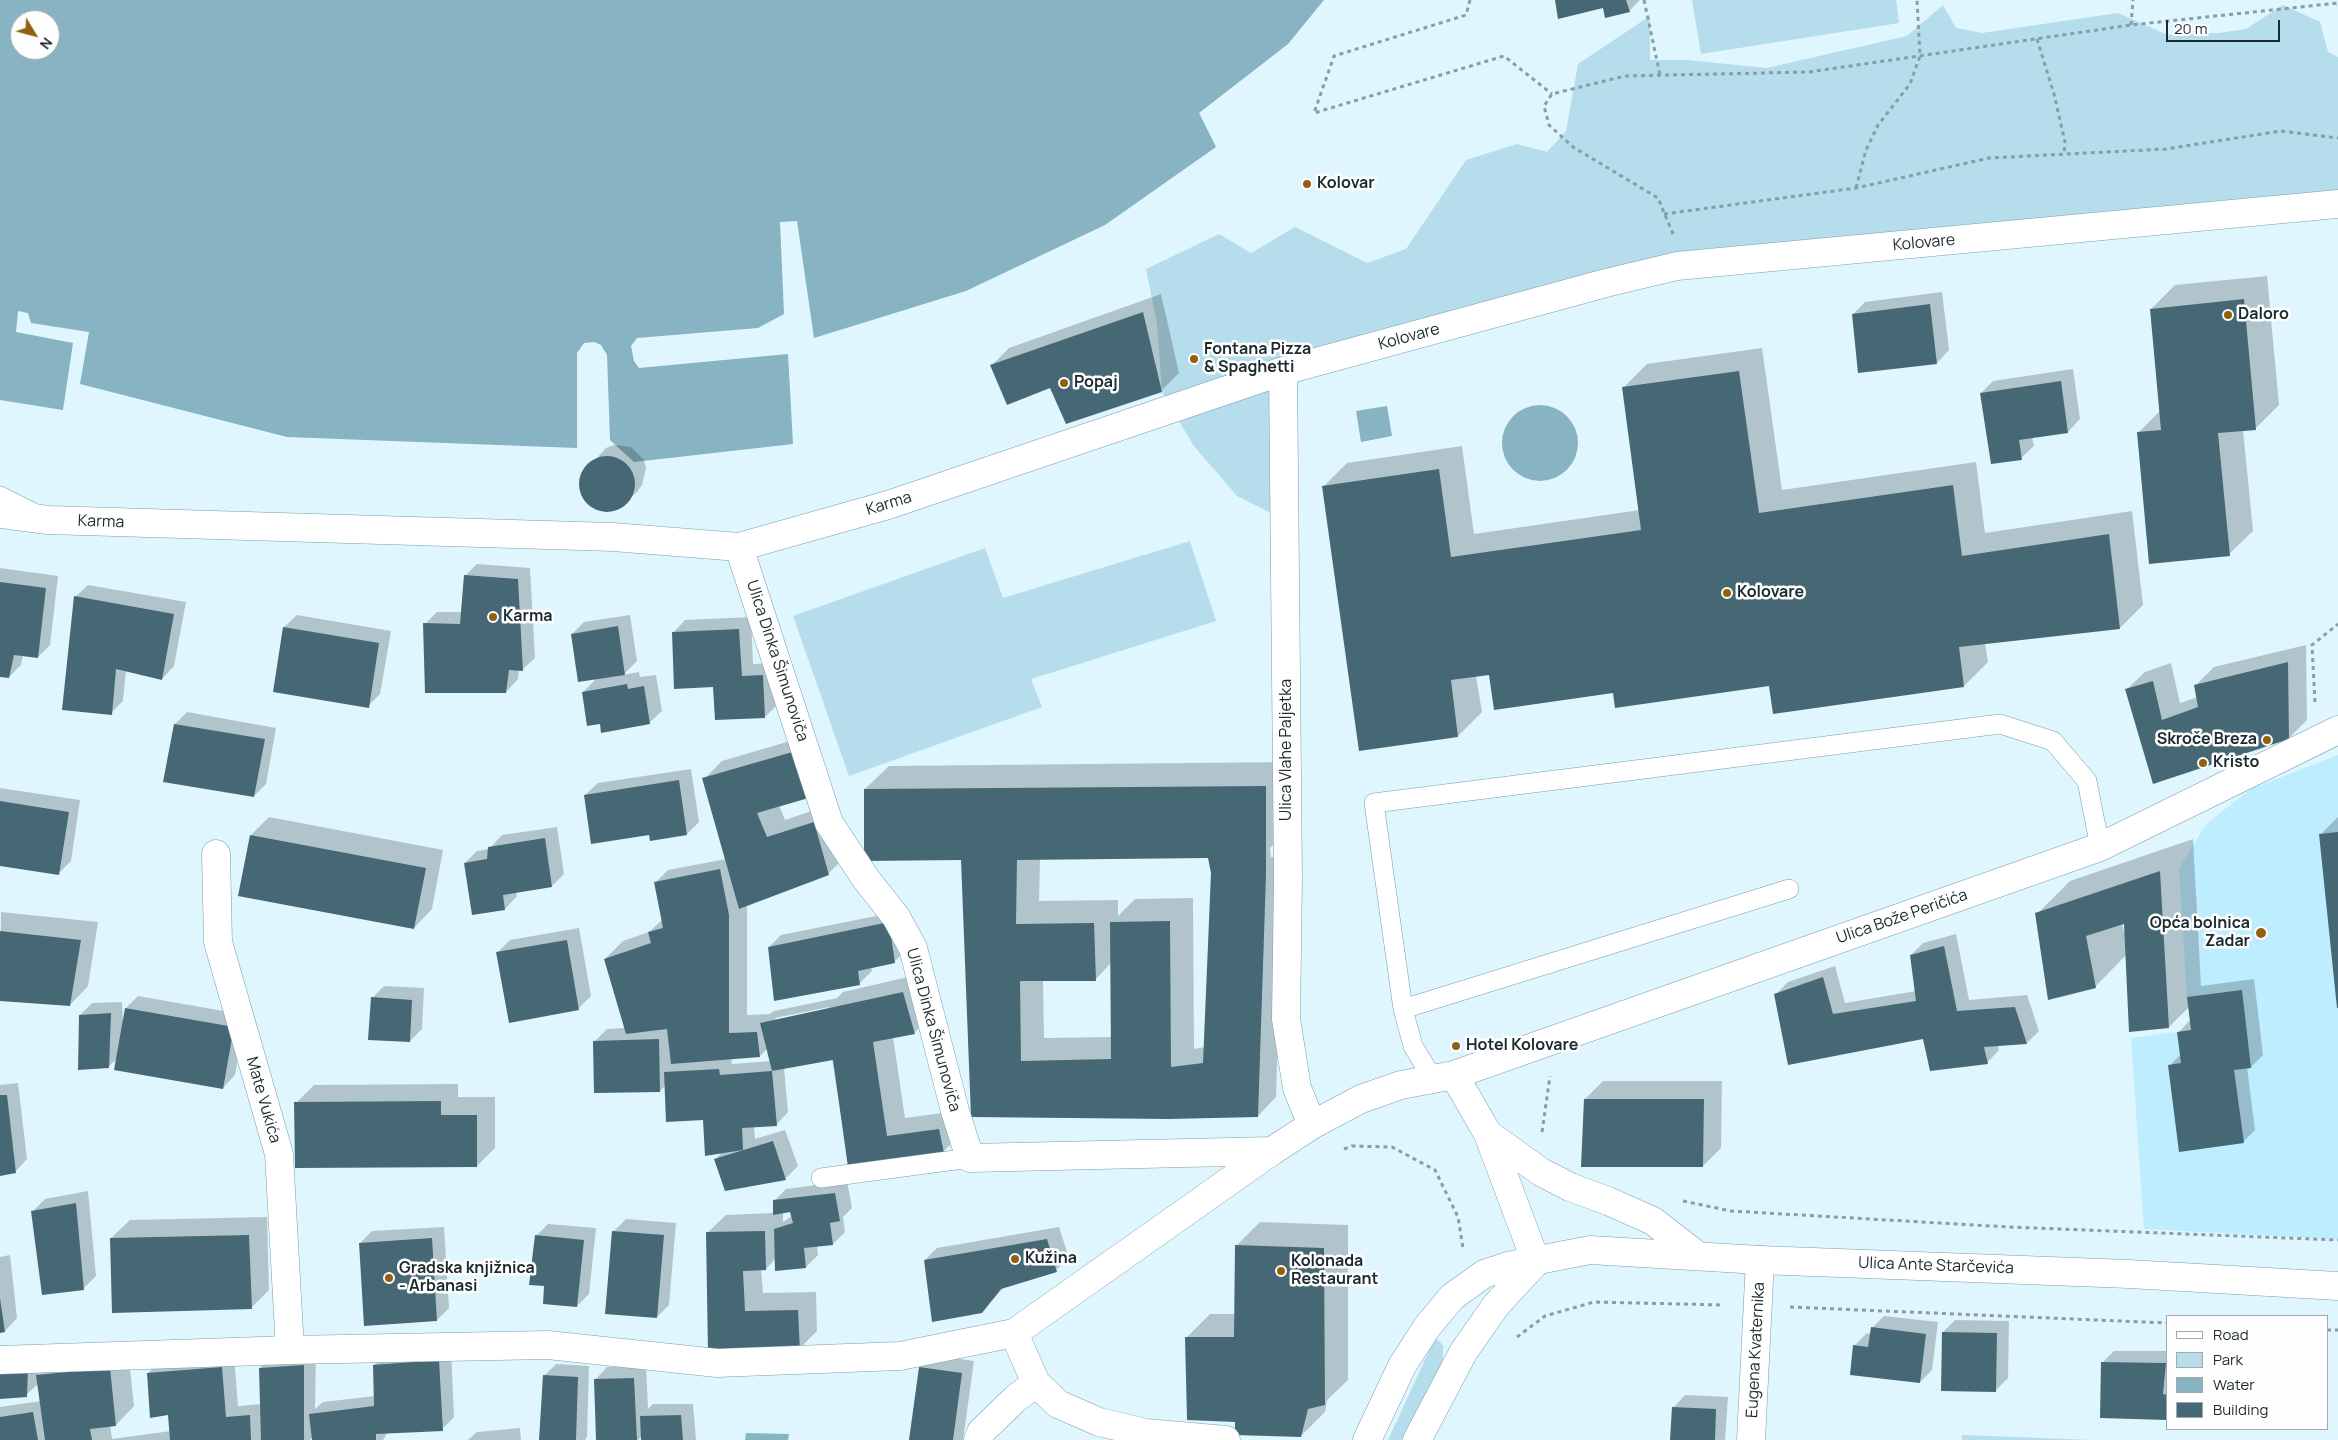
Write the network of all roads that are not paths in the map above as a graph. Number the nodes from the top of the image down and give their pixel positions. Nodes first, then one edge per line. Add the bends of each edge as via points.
1 (2338, 204) edge
2 (1283, 371) junction
3 (0, 496) edge
4 (0, 514) edge
5 (48, 520) junction
6 (740, 547) junction
7 (2328, 736) edge
8 (2100, 847) junction
9 (216, 854) dead end
10 (1789, 889) dead end
11 (1403, 1009) junction
12 (1444, 1077) junction
13 (1312, 1125) junction
14 (1488, 1134) junction
15 (1272, 1151) junction
16 (970, 1158) junction
17 (821, 1178) dead end
18 (1698, 1256) junction
19 (1760, 1260) junction
20 (1536, 1262) junction
21 (2338, 1286) edge
22 (1014, 1333) junction
23 (290, 1350) junction
24 (0, 1360) edge
25 (1036, 1383) junction
26 (978, 1440) edge
27 (1226, 1440) edge
28 (1367, 1440) edge
29 (1417, 1440) edge
30 (1751, 1440) edge

1 - 2 street, Kolovare via 1677,266
2 - 6 street, Karma via 888,505
2 - 13 street, Ulica Vlahe Paljetka via 1288,878 1286,1019 1297,1088
3 - 5 lane
4 - 5 street, Karma
5 - 6 street, Karma via 613,537
6 - 16 street, Ulica Dinka Šimunoviča via 830,823 866,879 896,917 913,948
7 - 8 street, Ulica Bože Peričića
8 - 11 lane via 2086,781 2053,741 2000,724 1374,803
8 - 12 street, Ulica Bože Peričića
9 - 23 street, Mate Vukića via 218,942 279,1154
10 - 11 lane
11 - 12 lane via 1413,1046
12 - 13 street, Ulica Bože Peričića via 1401,1085 1361,1099
12 - 14 street
13 - 15 street, Ulica Bože Peričića
14 - 18 street via 1541,1172 1653,1222
14 - 20 street
15 - 16 street
15 - 22 street, Ulica Bože Peričića
16 - 17 lane
18 - 19 street, Ulica Ante Starčevića
18 - 20 street, Ulica Ante Starčevića via 1590,1250
19 - 21 street, Ulica Ante Starčevića via 2129,1274
19 - 30 street, Eugena Kvaternika
20 - 28 street, Ulica Ante Starčevića via 1484,1274 1452,1297 1427,1327 1402,1366
20 - 29 street via 1496,1304 1464,1351
22 - 23 street via 900,1356 717,1363 548,1345
22 - 25 street
23 - 24 street
25 - 26 street via 1015,1398 981,1432
25 - 27 street via 1058,1404 1099,1422 1146,1433

